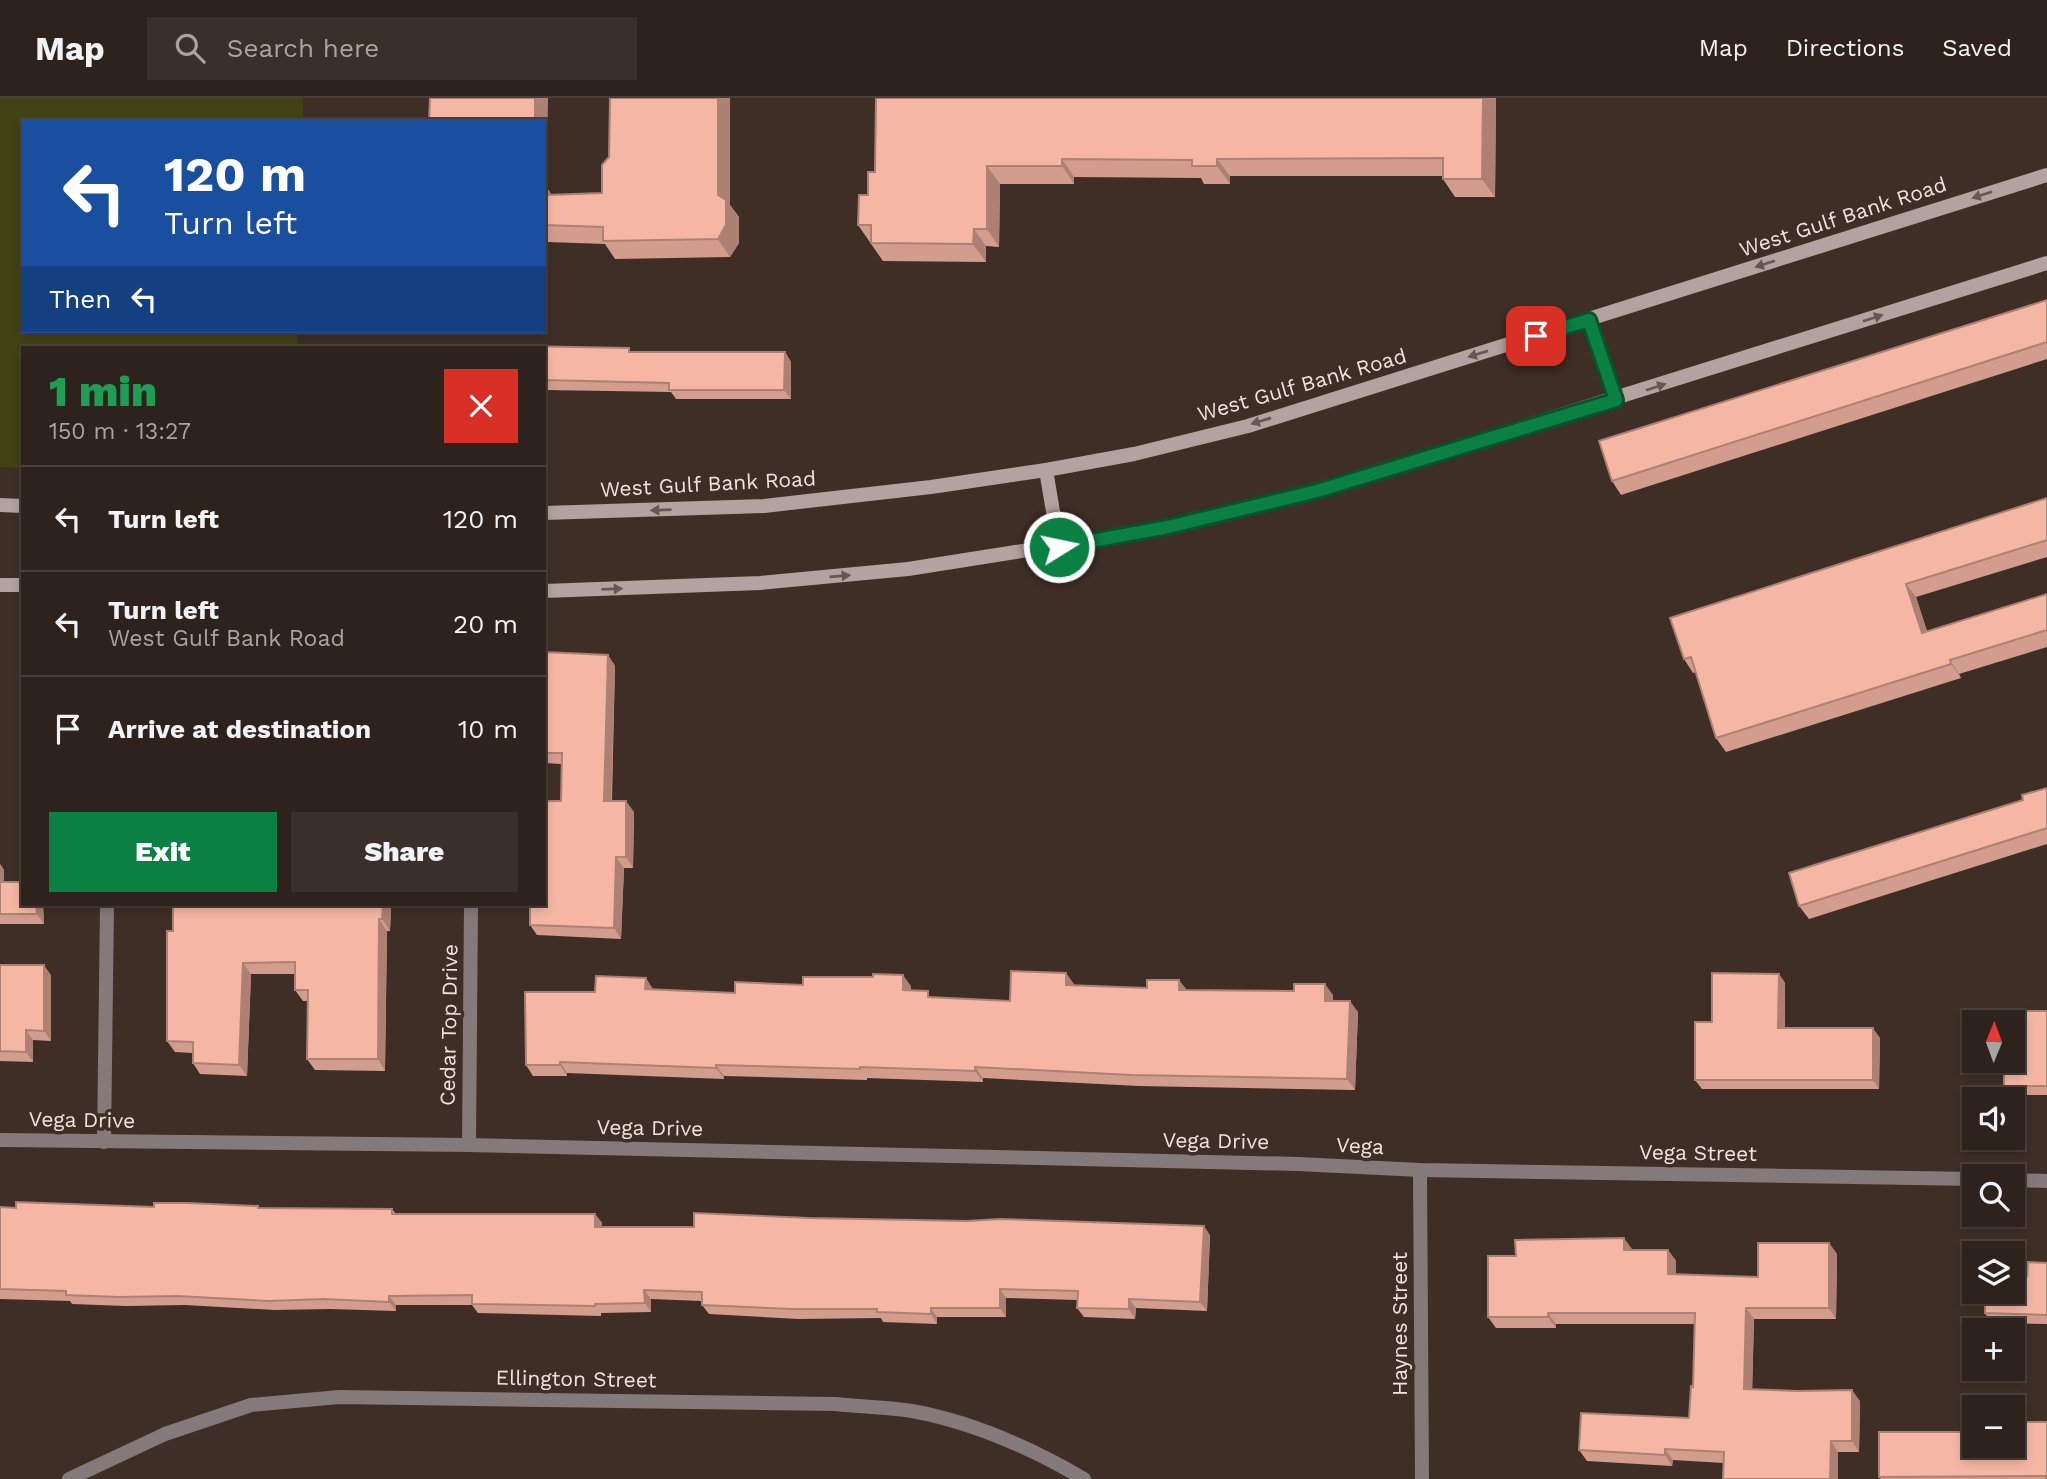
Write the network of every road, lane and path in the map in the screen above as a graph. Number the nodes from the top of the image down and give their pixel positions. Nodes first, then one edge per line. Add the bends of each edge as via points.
1 (2047, 175) edge
2 (2047, 263) edge
3 (1589, 320) junction
4 (1616, 400) junction
5 (1046, 470) junction
6 (0, 505) edge
7 (21, 506) edge
8 (546, 513) edge
9 (1059, 547) junction
10 (0, 585) edge
11 (21, 585) edge
12 (546, 591) edge
13 (107, 906) edge
14 (471, 906) edge
15 (0, 1140) edge
16 (104, 1142) junction
17 (469, 1145) junction
18 (1298, 1164) joint
19 (1420, 1170) junction
20 (1962, 1179) edge
21 (2025, 1180) edge
22 (2047, 1181) edge
23 (69, 1479) edge
24 (1084, 1479) edge
25 (1422, 1479) edge

1 -> 3 main road, West Gulf Bank Road
4 -> 2 main road
3 - 4 main road
3 -> 5 main road, West Gulf Bank Road via 1248,426
4 - 9 main road via 1317,491 1168,527
5 -> 8 main road, West Gulf Bank Road via 764,506
5 - 9 main road
6 - 7 main road
12 -> 9 main road via 760,583 908,569
10 - 11 main road
13 - 16 street
14 - 17 street, Cedar Top Drive
15 - 16 street, Vega Drive
16 - 17 street, Vega Drive
17 - 18 street, Vega Drive
18 - 19 street, Vega
19 - 20 street, Vega Street
19 - 25 street, Haynes Street
21 - 22 street
23 - 24 street, Ellington Street via 165,1434 251,1405 339,1397 836,1404 912,1411 987,1431

